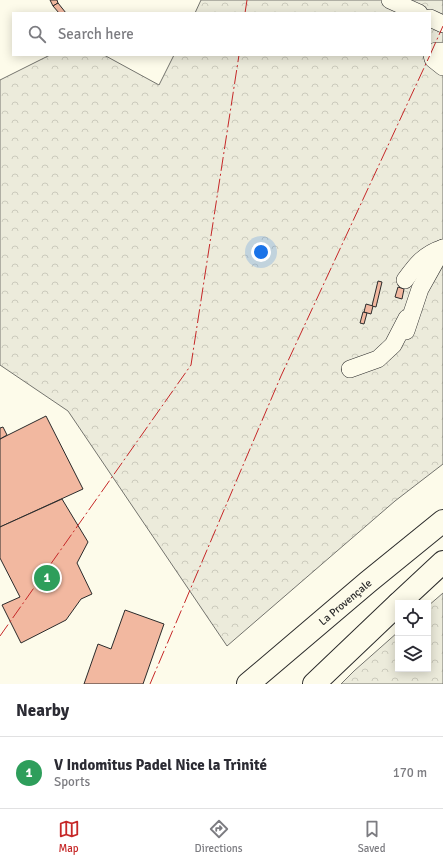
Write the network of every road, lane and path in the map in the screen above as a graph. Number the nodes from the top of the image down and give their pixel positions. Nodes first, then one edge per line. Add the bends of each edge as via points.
1 (390, 0) edge
2 (417, 12) edge
3 (431, 18) edge
4 (443, 24) edge
5 (443, 51) edge
6 (443, 67) edge
7 (443, 248) edge
8 (404, 280) dead end
9 (411, 313) junction
10 (406, 331) dead end
11 (350, 369) dead end
12 (443, 521) edge
13 (443, 562) edge
14 (401, 600) edge
15 (395, 606) edge
16 (248, 684) edge
17 (314, 684) edge

1 - 2 street
3 - 4 street
5 - 6 street via 436,51 432,55 433,60
7 - 8 street via 432,251 418,262
7 - 9 street via 420,289
9 - 10 street
9 - 11 street via 404,321 393,345 378,359
12 - 16 highway, La Provençale
13 - 14 highway
15 - 17 highway

